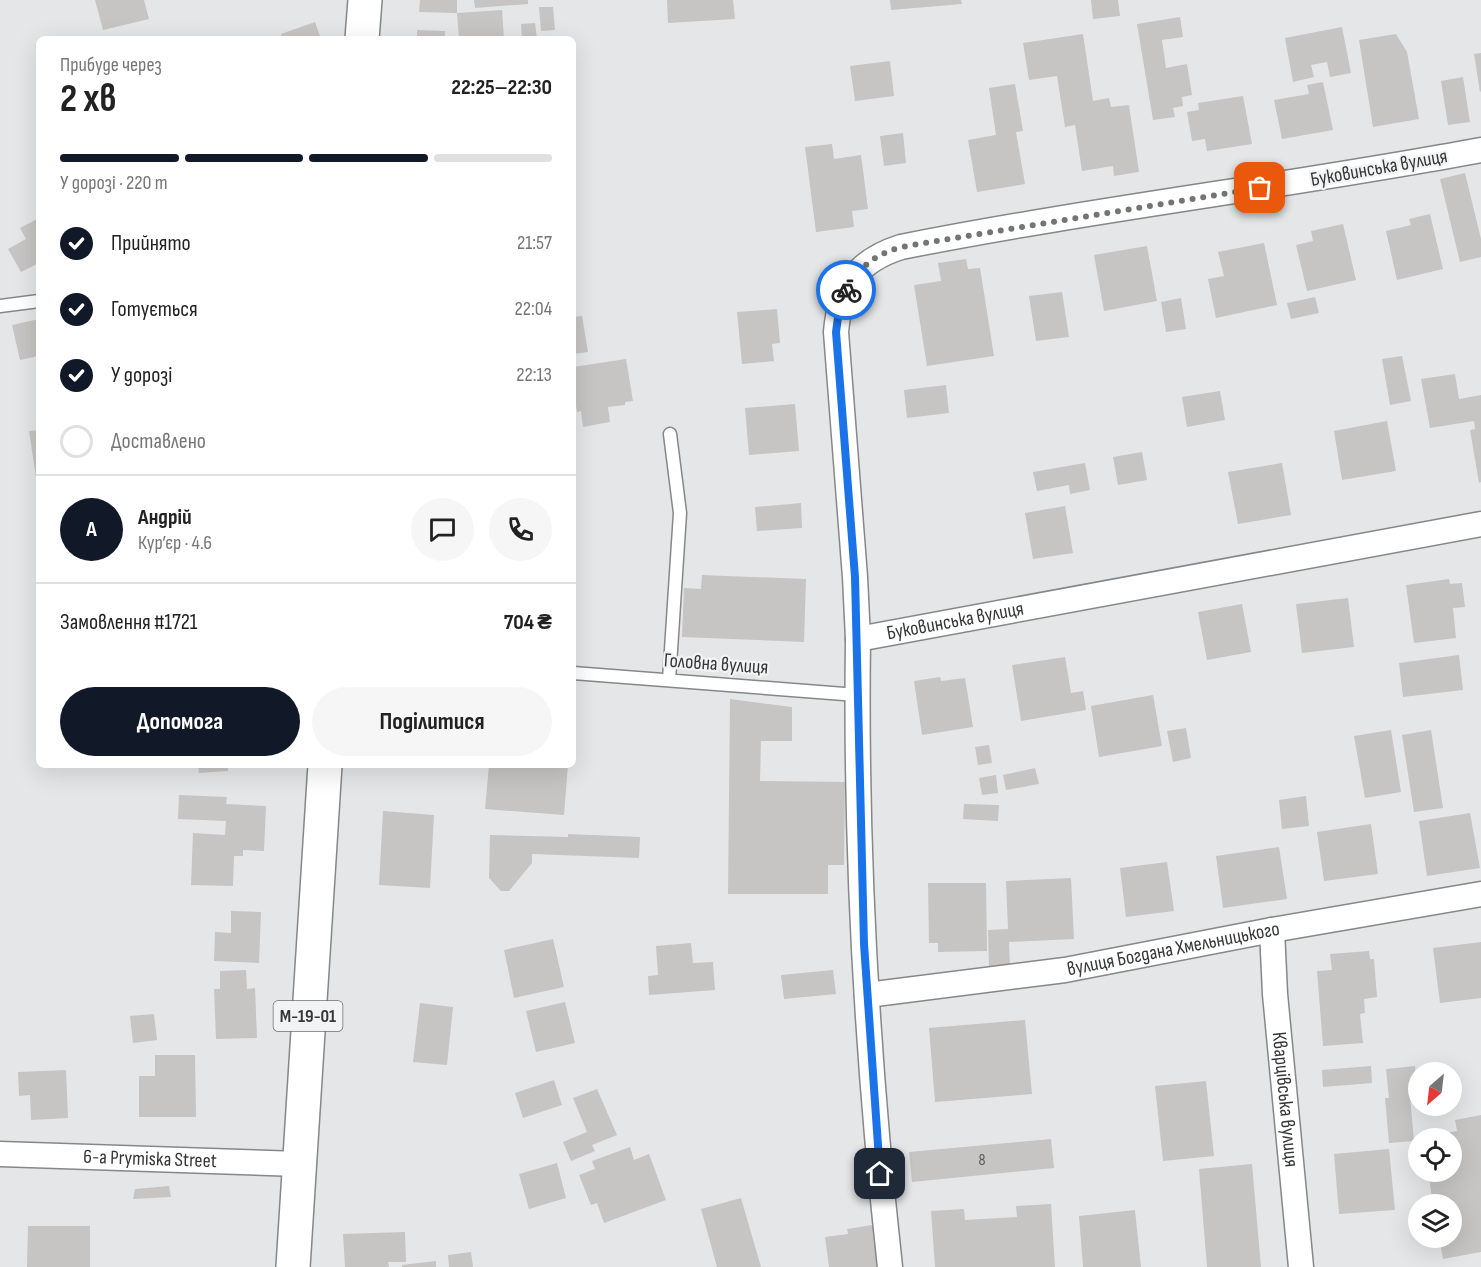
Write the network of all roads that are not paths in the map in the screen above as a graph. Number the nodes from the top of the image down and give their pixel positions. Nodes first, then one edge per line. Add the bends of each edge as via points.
1 (365, 0) edge
2 (362, 36) edge
3 (1481, 150) edge
4 (36, 301) edge
5 (0, 306) edge
6 (670, 434) dead end
7 (1481, 524) edge
8 (858, 639) junction
9 (576, 672) edge
10 (669, 680) junction
11 (857, 694) junction
12 (325, 768) edge
13 (1481, 894) edge
14 (1272, 930) junction
15 (867, 995) junction
16 (0, 1154) edge
17 (298, 1164) junction
18 (293, 1267) edge
19 (890, 1267) edge
20 (1301, 1267) edge

1 - 2 main road
3 - 8 street, Буковинська вулиця via 946,238 893,249 873,258 854,277 843,296 836,332
4 - 5 lane
6 - 10 lane via 680,523
7 - 8 street, Буковинська вулиця
8 - 11 street
9 - 10 lane, Головна вулиця
10 - 11 lane, Головна вулиця
11 - 15 street
12 - 17 main road, М-19-01
13 - 14 street, вулиця Богдана Хмельницького
14 - 15 street, вулиця Богдана Хмельницького via 1065,970
14 - 20 street, Кварцівська вулиця
15 - 19 street
16 - 17 street, 6-a Prymiska Street
17 - 18 main road, М-19-01

